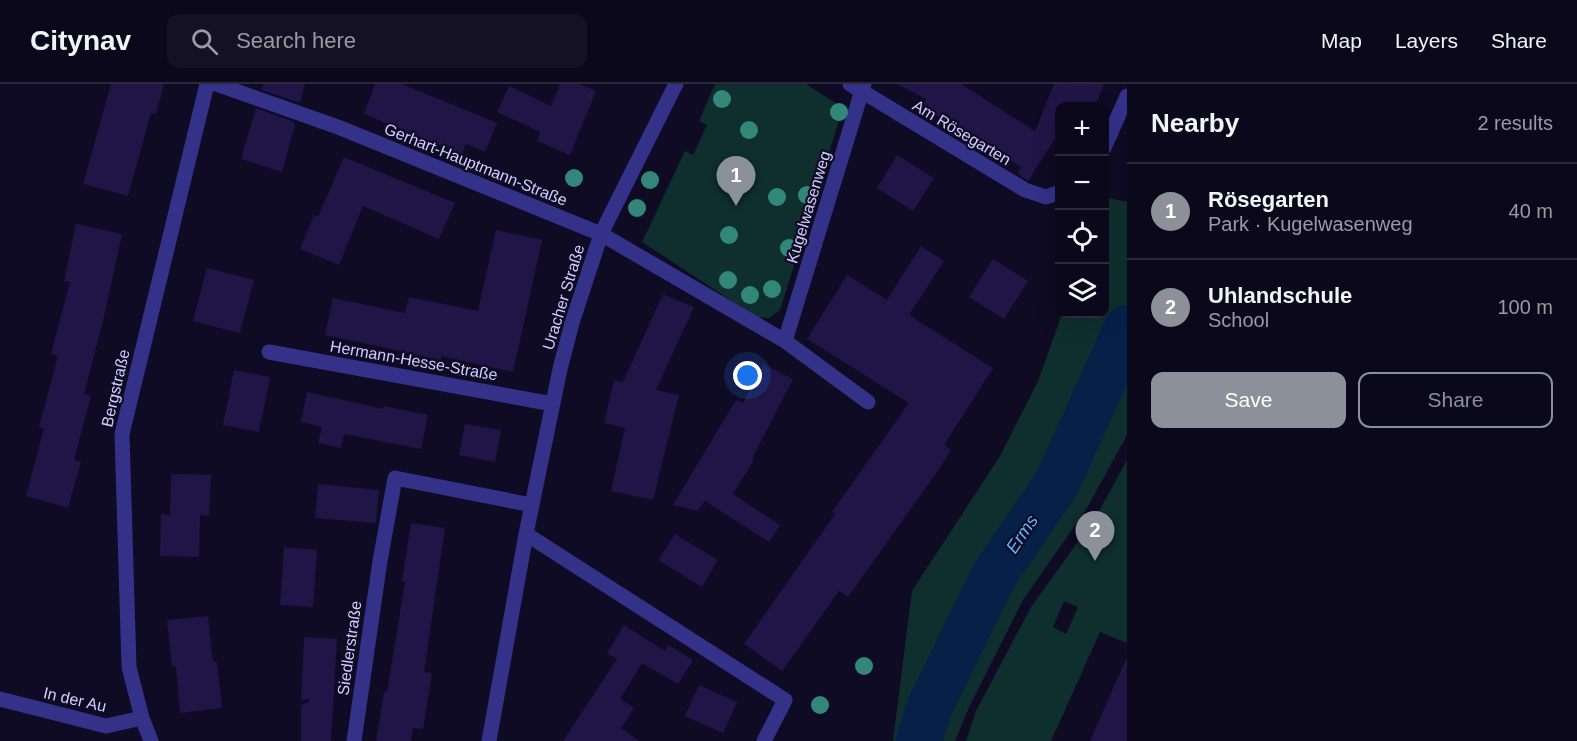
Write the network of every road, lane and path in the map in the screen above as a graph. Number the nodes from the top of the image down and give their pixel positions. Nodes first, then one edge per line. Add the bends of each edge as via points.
1 (207, 84) edge
2 (216, 84) edge
3 (676, 84) edge
4 (859, 87) edge
5 (1127, 96) edge
6 (1109, 137) edge
7 (1055, 194) edge
8 (601, 234) junction
9 (785, 341) junction
10 (269, 352) dead end
11 (868, 402) dead end
12 (553, 404) junction
13 (532, 505) junction
14 (526, 534) junction
15 (0, 699) edge
16 (142, 718) junction
17 (151, 741) edge
18 (354, 741) edge
19 (489, 741) edge
20 (764, 741) edge

1 - 16 street, Bergstraße via 122,434 129,667
2 - 8 street, Gerhart-Hauptmann-Straße via 338,127
3 - 8 street, Uracher Straße
4 - 7 street, Am Rösegarten via 1025,190 1046,197
4 - 9 street, Kugelwasenweg
5 - 6 street
8 - 9 street
8 - 12 street, Uracher Straße via 572,323
9 - 11 street
10 - 12 street, Hermann-Hesse-Straße
12 - 13 street, Uracher Straße
13 - 14 street, Uracher Straße
13 - 18 street, Siedlerstraße via 395,478
14 - 19 street, Uracher Straße
14 - 20 street via 785,700
15 - 16 street, In der Au via 106,726
16 - 17 street, Bergstraße

